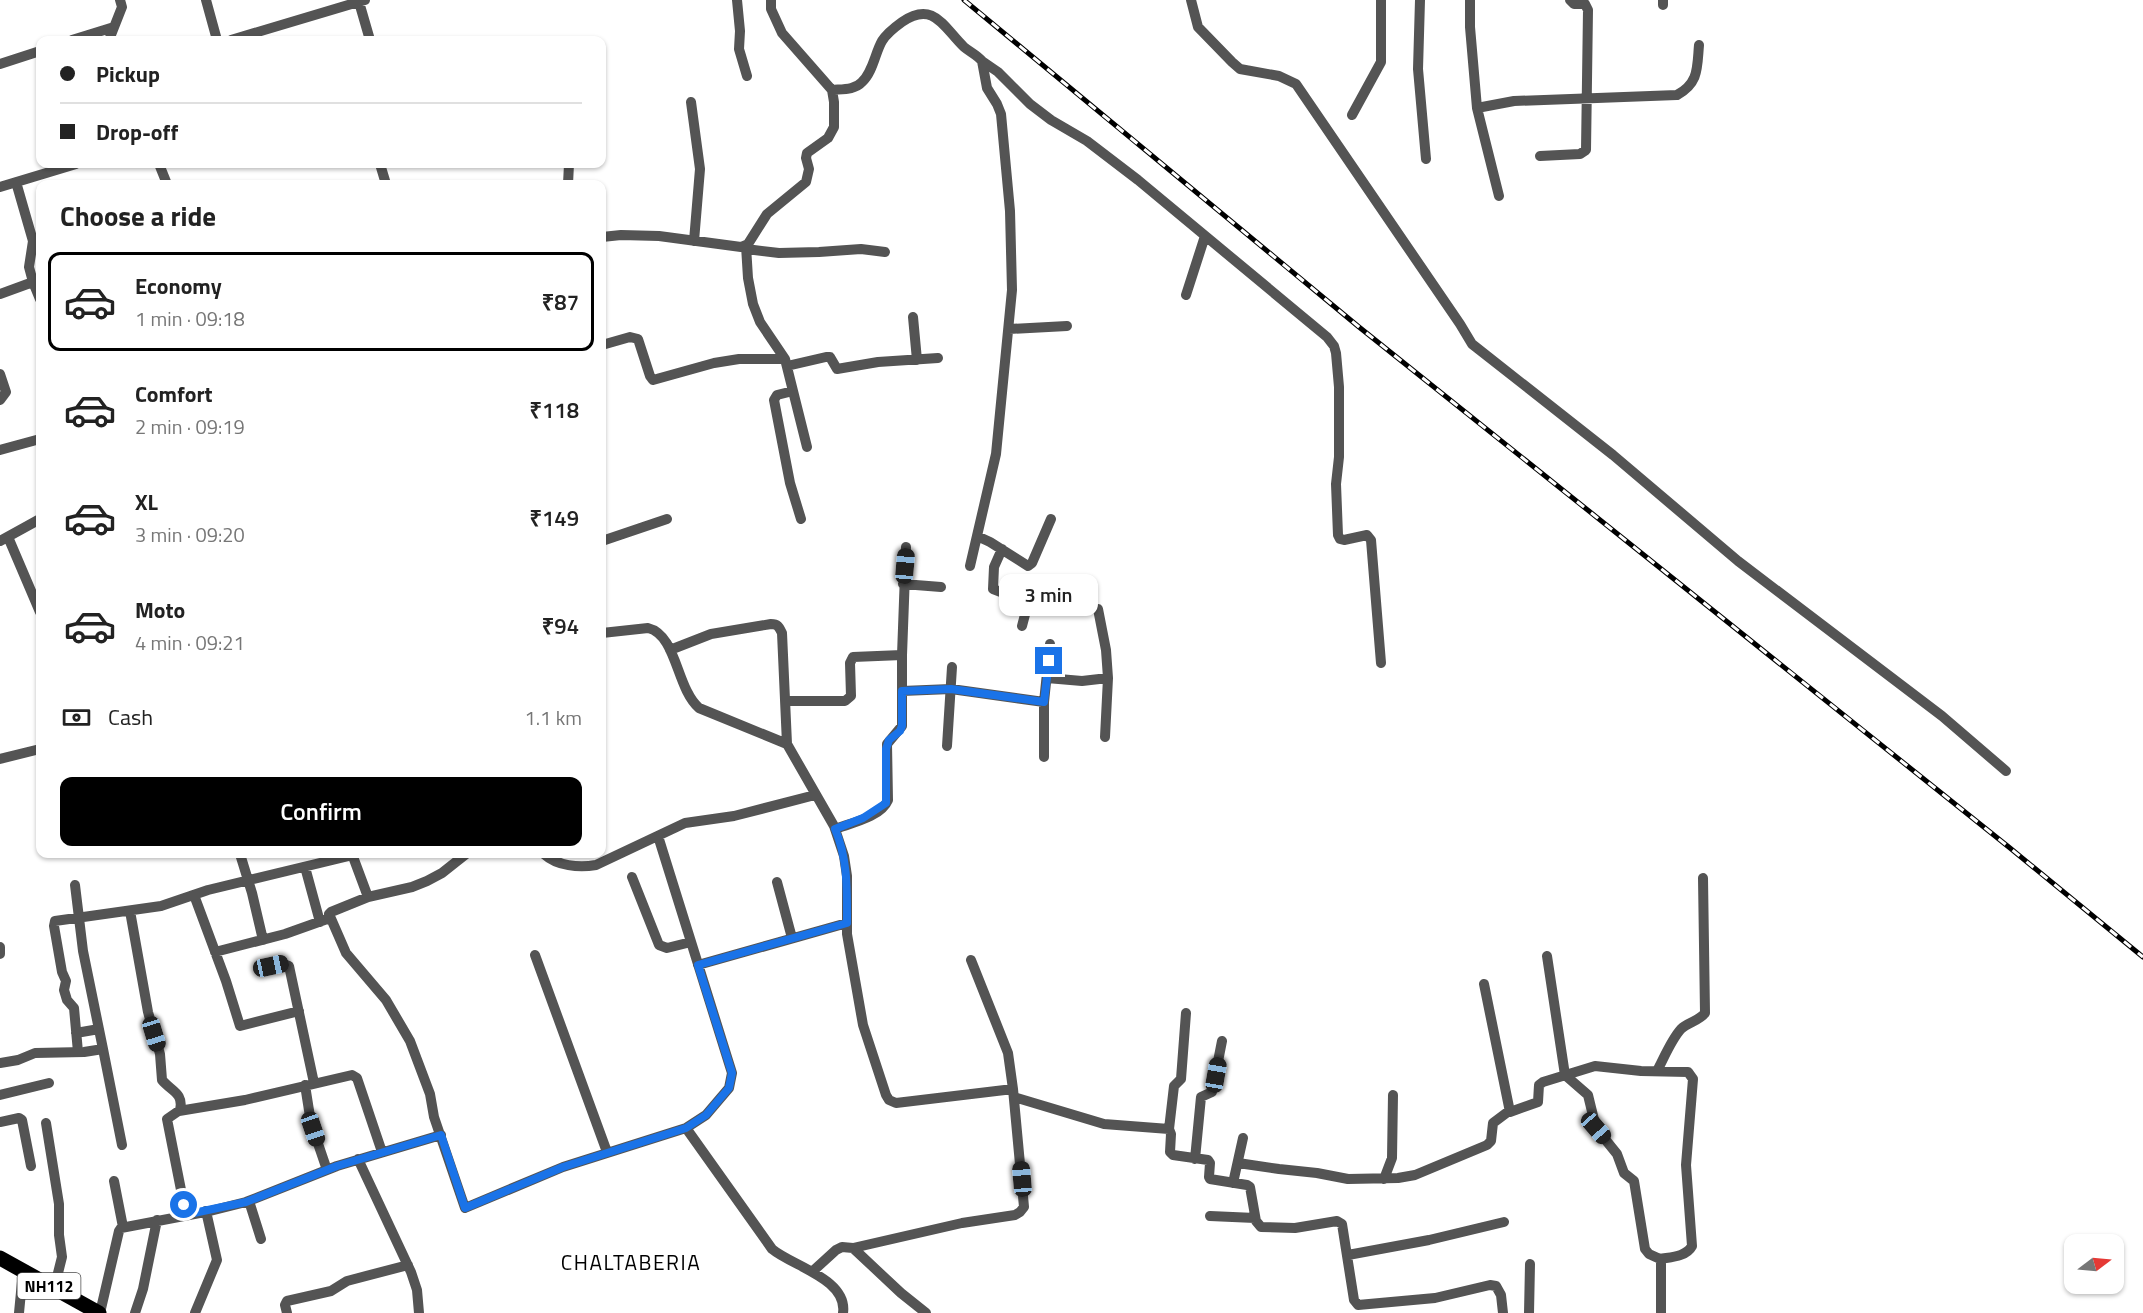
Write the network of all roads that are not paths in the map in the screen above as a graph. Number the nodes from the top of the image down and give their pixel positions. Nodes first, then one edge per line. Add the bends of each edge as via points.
1 (120, 0) edge
2 (206, 0) edge
3 (322, 0) edge
4 (737, 0) edge
5 (771, 0) edge
6 (1191, 0) edge
7 (1381, 0) edge
8 (1420, 0) edge
9 (1470, 0) edge
10 (1570, 0) edge
11 (362, 1) edge
12 (325, 12) junction
13 (114, 27) junction
14 (85, 36) edge
15 (111, 36) edge
16 (217, 36) edge
17 (244, 36) edge
18 (369, 36) edge
19 (1699, 45) dead end
20 (36, 52) edge
21 (982, 61) junction
22 (0, 64) edge
23 (747, 76) dead end
24 (832, 90) junction
25 (1587, 99) junction
26 (691, 102) dead end
27 (1477, 108) junction
28 (1352, 115) dead end
29 (1540, 156) dead end
30 (1426, 159) dead end
31 (63, 168) edge
32 (16, 182) junction
33 (0, 187) edge
34 (1498, 196) dead end
35 (606, 236) edge
36 (1205, 236) junction
37 (694, 241) junction
38 (746, 247) junction
39 (885, 252) dead end
40 (33, 282) junction
41 (36, 289) edge
42 (0, 294) edge
43 (1186, 295) dead end
44 (913, 317) dead end
45 (1067, 326) dead end
46 (1009, 329) junction
47 (606, 344) edge
48 (938, 358) dead end
49 (917, 360) junction
50 (786, 362) junction
51 (0, 374) edge
52 (794, 391) junction
53 (0, 400) edge
54 (36, 440) edge
55 (807, 447) dead end
56 (0, 450) edge
57 (667, 519) dead end
58 (801, 519) dead end
59 (1051, 519) dead end
60 (36, 521) edge
61 (977, 536) junction
62 (4, 539) edge
63 (606, 540) edge
64 (906, 547) dead end
65 (1002, 549) junction
66 (970, 567) dead end
67 (903, 584) junction
68 (941, 587) dead end
69 (36, 604) edge
70 (1098, 609) dead end
71 (1022, 626) dead end
72 (606, 633) edge
73 (1050, 644) dead end
74 (670, 650) junction
75 (902, 655) junction
76 (1381, 663) dead end
77 (952, 666) dead end
78 (1047, 678) junction
79 (1108, 678) junction
80 (951, 689) junction
81 (902, 691) junction
82 (785, 701) junction
83 (1044, 702) junction
84 (1105, 738) dead end
85 (787, 744) junction
86 (947, 746) dead end
87 (36, 750) edge
88 (1044, 757) dead end
89 (0, 759) edge
90 (2006, 771) dead end
91 (815, 795) junction
92 (835, 829) junction
93 (658, 836) junction
94 (241, 858) edge
95 (338, 858) edge
96 (354, 858) edge
97 (461, 858) edge
98 (550, 858) edge
99 (305, 867) junction
100 (632, 877) dead end
101 (1703, 878) dead end
102 (249, 882) junction
103 (777, 882) dead end
104 (75, 885) dead end
105 (194, 895) junction
106 (368, 897) junction
107 (130, 911) junction
108 (79, 916) junction
109 (325, 920) junction
110 (847, 923) junction
111 (792, 938) junction
112 (263, 940) junction
113 (691, 942) junction
114 (0, 947) edge
115 (215, 952) junction
116 (0, 954) edge
117 (535, 955) dead end
118 (1547, 956) dead end
119 (971, 960) dead end
120 (698, 965) junction
121 (258, 969) dead end
122 (1484, 984) dead end
123 (299, 1011) junction
124 (1186, 1013) dead end
125 (99, 1029) junction
126 (76, 1033) junction
127 (1222, 1041) dead end
128 (103, 1049) junction
129 (78, 1052) junction
130 (0, 1063) edge
131 (1657, 1071) junction
132 (1565, 1075) junction
133 (49, 1083) dead end
134 (309, 1084) junction
135 (1014, 1093) junction
136 (0, 1095) edge
137 (1393, 1095) dead end
138 (179, 1111) junction
139 (1509, 1111) junction
140 (0, 1122) edge
141 (46, 1124) dead end
142 (686, 1128) junction
143 (1169, 1130) junction
144 (441, 1135) junction
145 (1243, 1138) dead end
146 (122, 1145) dead end
147 (382, 1152) junction
148 (607, 1152) junction
149 (358, 1159) junction
150 (1195, 1159) junction
151 (1238, 1162) junction
152 (31, 1166) dead end
153 (327, 1170) junction
154 (1384, 1179) junction
155 (114, 1181) dead end
156 (1233, 1183) junction
157 (249, 1201) junction
158 (206, 1211) junction
159 (184, 1215) junction
160 (1210, 1216) dead end
161 (1256, 1218) junction
162 (158, 1220) junction
163 (1504, 1222) dead end
164 (123, 1227) junction
165 (261, 1239) dead end
166 (853, 1248) junction
167 (1348, 1255) junction
168 (0, 1258) edge
169 (1659, 1259) junction
170 (1530, 1264) dead end
171 (408, 1265) junction
172 (23, 1271) junction
173 (813, 1271) junction
174 (54, 1289) junction
175 (19, 1313) edge
176 (100, 1313) edge
177 (135, 1313) edge
178 (195, 1313) edge
179 (287, 1313) edge
180 (419, 1313) edge
181 (843, 1313) edge
182 (926, 1313) edge
183 (1503, 1313) edge
184 (1529, 1313) edge
185 (1661, 1313) edge

1 - 13 street via 122,7
2 - 16 street
3 - 12 street
4 - 23 street via 739,49
5 - 24 street via 771,9 783,33
6 - 90 street via 1198,27 1240,69 1279,76 1296,84 1472,344 1613,454 1738,561 1942,716
7 - 28 street via 1381,62
8 - 30 street via 1418,69
9 - 27 street
10 - 25 street via 1587,5 1588,10
11 - 12 street
11 - 18 street
12 - 17 street
13 - 14 street
13 - 15 street
19 - 25 street via 1692,85 1677,95
20 - 22 street
21 - 24 street via 944,24 922,13 892,29 864,81
21 - 36 street via 1030,104 1087,141
21 - 46 street via 987,88 999,108 1006,165 1012,261
24 - 38 street via 834,127 828,138 807,153 806,182 767,214
25 - 27 street via 1514,101
25 - 29 street via 1585,152
26 - 37 street via 700,169
27 - 34 street
31 - 32 street
32 - 33 street
32 - 40 street via 33,241 28,262
35 - 37 street via 621,234
36 - 43 street
36 - 76 street via 1334,346 1339,387 1338,535 1344,540 1367,535 1371,540
37 - 38 street
38 - 39 street via 779,253 852,249
38 - 50 street via 753,304
40 - 41 street
40 - 42 street
44 - 49 street
45 - 46 street
46 - 61 street via 996,453
47 - 50 street via 630,337 638,339 653,380 739,359
48 - 49 street
49 - 50 street via 837,369 830,357
50 - 52 street
51 - 53 street via 6,392
52 - 55 street
52 - 58 street via 777,395 774,400
54 - 56 street
57 - 63 street
59 - 65 street via 1028,566
60 - 62 street
61 - 65 street
61 - 66 street
62 - 69 street
64 - 67 street
65 - 71 street via 994,567 993,590 1027,602
67 - 68 street
67 - 75 street
70 - 79 street
72 - 74 street via 655,629
73 - 78 street
74 - 82 street via 711,634 776,624 782,633
74 - 85 street via 685,690 699,708
75 - 81 street
75 - 82 street via 853,657 851,696 845,701
77 - 80 street
78 - 79 street
78 - 83 street
79 - 84 street
80 - 81 street
80 - 83 street
80 - 86 street
81 - 92 street via 902,726 886,749 886,803
82 - 85 street
83 - 88 street
85 - 91 street
87 - 89 street
91 - 92 street
91 - 93 street via 734,816 685,823
92 - 110 street via 847,876
93 - 98 street via 596,865 558,863
93 - 113 street
94 - 102 street
95 - 99 street
96 - 106 street
97 - 106 street via 427,881
99 - 102 street
99 - 109 street
100 - 113 street via 659,945 667,948
101 - 131 street via 1705,1013 1678,1033
102 - 105 street
102 - 112 street
103 - 111 street
104 - 108 street
105 - 107 street
105 - 115 street
106 - 109 street via 331,912
107 - 108 street
107 - 138 street via 148,1011 161,1055 162,1080 180,1097
108 - 125 street
108 - 126 street via 56,920 54,924 66,981 64,990 74,1008
109 - 112 street
109 - 144 street via 350,959 386,1000 410,1041
110 - 111 street
110 - 135 street via 863,1025 889,1100 896,1103
111 - 120 street
112 - 115 street
113 - 120 street
114 - 116 street
115 - 123 street via 240,1026
117 - 148 street
118 - 132 street
119 - 135 street via 1008,1053
120 - 142 street via 732,1073 729,1088 706,1115
121 - 123 street via 287,964
122 - 139 street
123 - 134 street
124 - 143 street via 1181,1078 1174,1086
125 - 126 street
125 - 128 street
126 - 129 street
127 - 150 street via 1212,1092 1201,1097
128 - 129 street
128 - 146 street
129 - 130 street via 35,1053
131 - 132 street via 1599,1065
131 - 169 street via 1688,1072 1693,1079 1686,1165 1692,1246 1684,1254
132 - 139 street via 1541,1084 1536,1103
132 - 169 street via 1588,1095 1596,1128 1617,1154 1624,1173 1634,1181 1645,1249
133 - 136 street
134 - 138 street
134 - 147 street via 348,1074 355,1076
134 - 153 street via 311,1123
135 - 143 street via 1097,1123
135 - 166 street via 1024,1200 1020,1212
137 - 154 street via 1392,1158
138 - 159 street via 169,1116 168,1123
139 - 154 street via 1494,1123 1487,1145 1415,1174
140 - 152 street via 22,1120
141 - 174 street via 59,1204 62,1257
142 - 148 street
142 - 173 street via 772,1248 790,1262
143 - 150 street via 1170,1152
144 - 147 street
144 - 148 street via 465,1208
145 - 151 street
147 - 149 street
149 - 153 street
149 - 171 street
150 - 156 street via 1209,1161 1210,1179
151 - 154 street via 1348,1179
151 - 156 street
153 - 157 street
155 - 164 street
156 - 161 street via 1250,1187
157 - 158 street
157 - 165 street
158 - 159 street
158 - 178 street via 217,1260
159 - 162 street
160 - 161 street
161 - 167 street via 1267,1228 1337,1221 1342,1224
162 - 164 street
162 - 177 street
163 - 167 street
164 - 176 street
166 - 173 street via 836,1250
166 - 182 street
167 - 183 street via 1358,1305 1435,1298 1490,1285 1498,1290
168 - 172 highway, NH112
169 - 185 street
170 - 184 street
171 - 179 street via 287,1301
171 - 180 street via 416,1285
172 - 174 highway, NH112
172 - 175 street
173 - 181 street via 842,1298
174 - 176 highway, NH112

